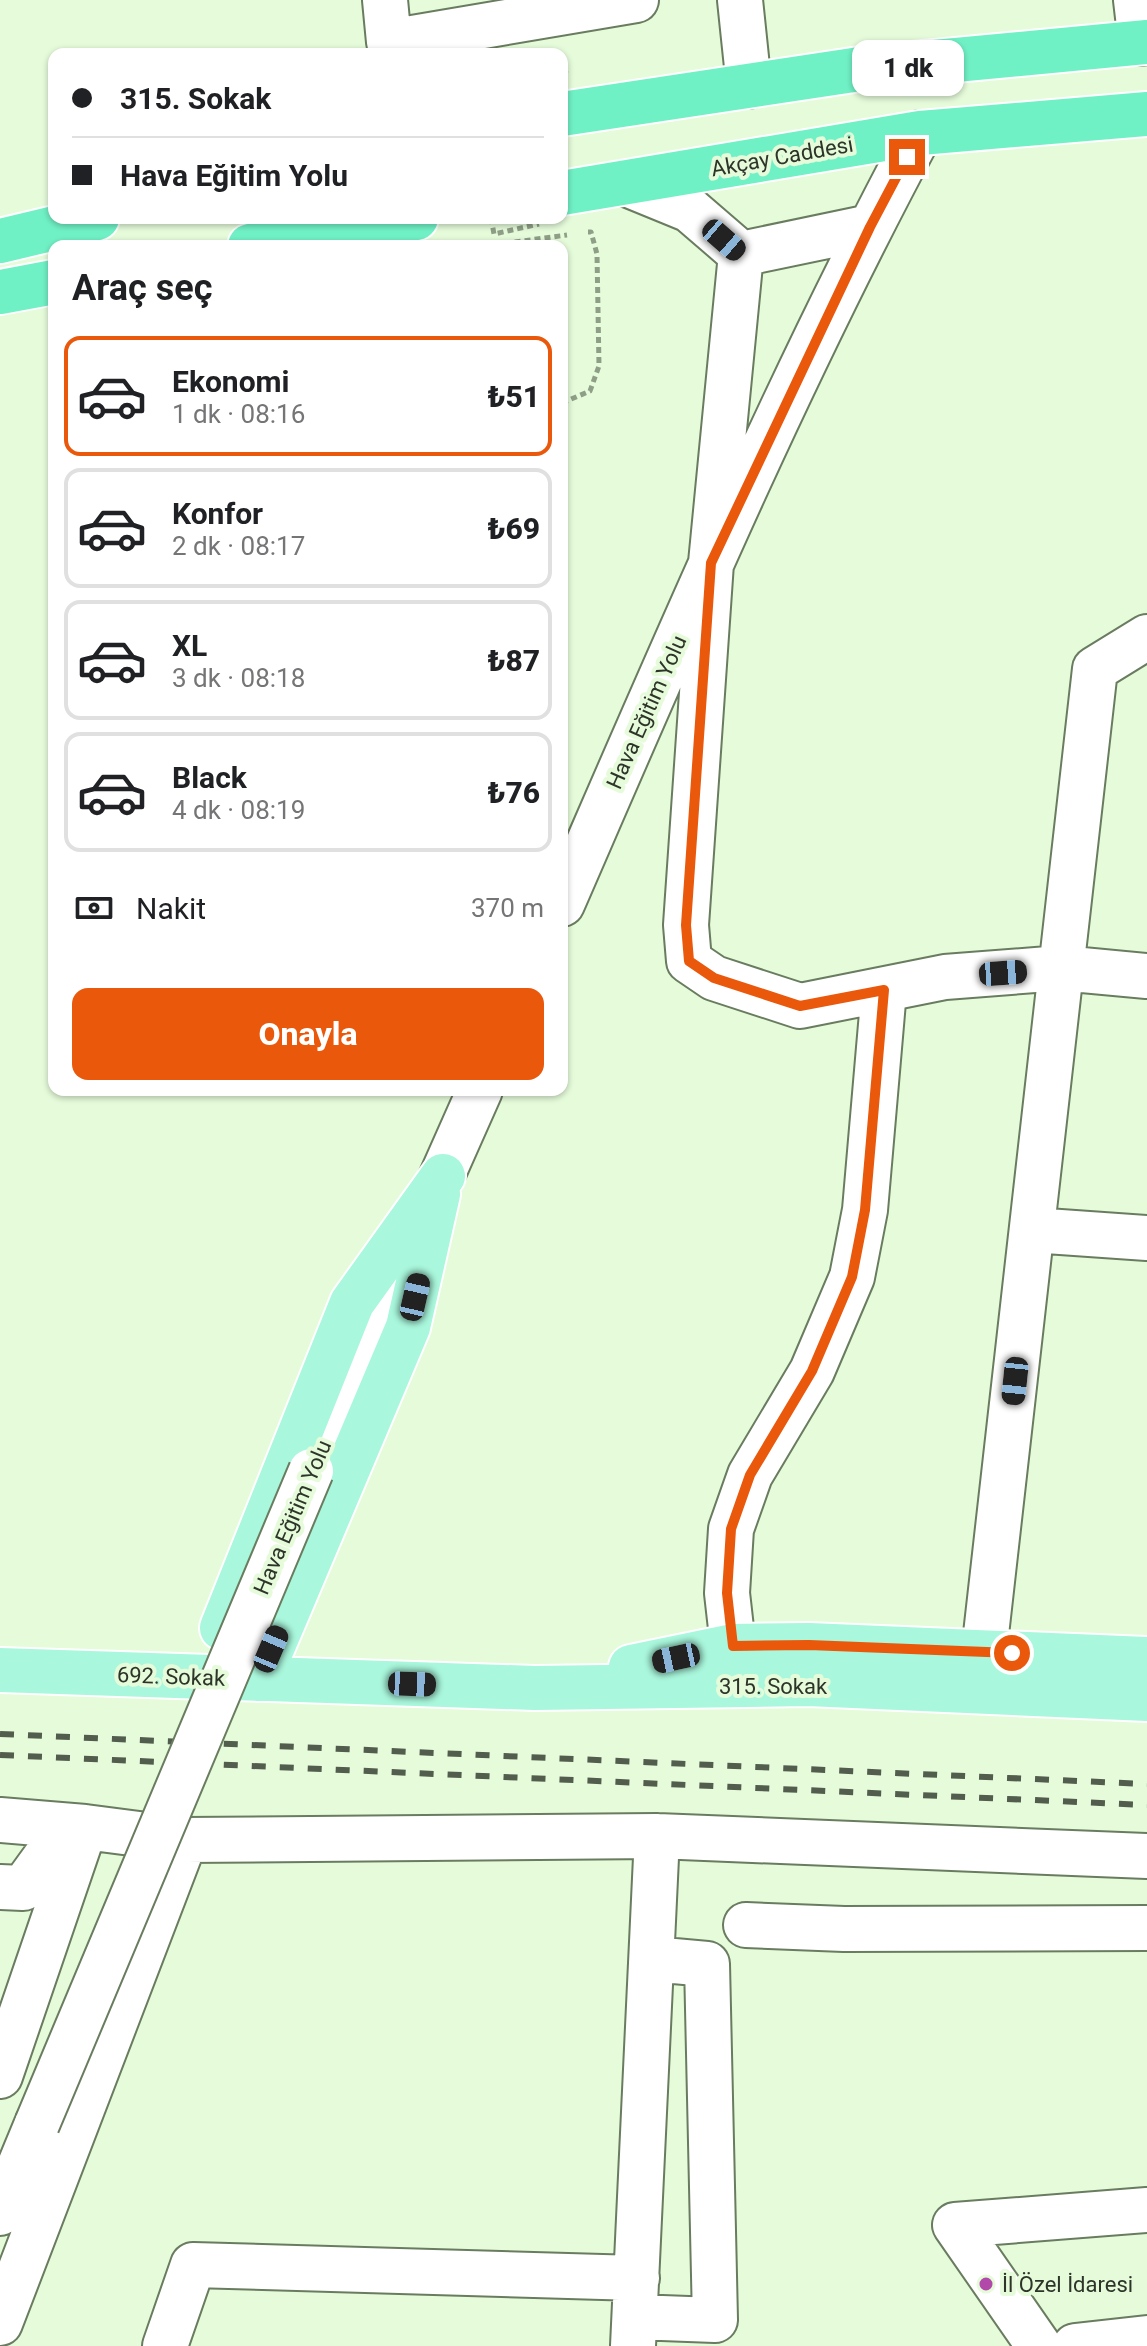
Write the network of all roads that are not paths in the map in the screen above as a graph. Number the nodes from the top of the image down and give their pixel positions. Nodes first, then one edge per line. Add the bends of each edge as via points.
1 (385, 0) edge
2 (636, 0) edge
3 (740, 0) edge
4 (1136, 0) edge
5 (1144, 43) edge
6 (749, 86) junction
7 (568, 113) edge
8 (1147, 114) edge
9 (920, 133) junction
10 (624, 183) junction
11 (568, 203) edge
12 (72, 224) edge
13 (380, 224) edge
14 (870, 227) junction
15 (286, 240) edge
16 (0, 241) edge
17 (741, 254) junction
18 (48, 283) edge
19 (0, 292) edge
20 (711, 563) junction
21 (1147, 637) edge
22 (1147, 668) edge
23 (1095, 669) junction
24 (568, 890) edge
25 (1061, 968) junction
26 (1147, 976) edge
27 (884, 990) junction
28 (477, 1096) edge
29 (443, 1176) junction
30 (1032, 1230) junction
31 (1147, 1238) edge
32 (733, 1646) junction
33 (984, 1652) junction
34 (1147, 1659) edge
35 (0, 1670) edge
36 (203, 1677) junction
37 (259, 1679) junction
38 (535, 1688) junction
39 (1147, 1699) edge
40 (0, 1820) edge
41 (77, 1826) junction
42 (657, 1836) junction
43 (185, 1840) junction
44 (1147, 1856) edge
45 (0, 1887) edge
46 (746, 1925) dead end
47 (1147, 1928) edge
48 (652, 1959) junction
49 (0, 2076) edge
50 (1147, 2210) edge
51 (0, 2213) edge
52 (635, 2313) edge
53 (0, 2323) edge
54 (1147, 2338) edge
55 (165, 2346) edge
56 (1039, 2346) edge
57 (1075, 2346) edge

1 - 2 street via 389,42
3 - 6 street
4 - 5 street
5 - 6 highway via 860,69
6 - 7 highway
8 - 9 highway, Akçay Caddesi
9 - 10 highway, Akçay Caddesi
9 - 14 street, Hava Eğitim Yolu
10 - 11 highway, Akçay Caddesi
10 - 17 street via 690,210
12 - 16 highway
13 - 15 highway
14 - 17 street
14 - 20 street, Hava Eğitim Yolu
17 - 20 street
18 - 19 highway
20 - 24 street, Hava Eğitim Yolu
20 - 27 street via 686,925 689,961 714,978 800,1006
21 - 23 street
22 - 23 street
23 - 25 street
25 - 26 street
25 - 27 street via 945,977
25 - 30 street
27 - 32 street via 865,1210 852,1277 812,1371 750,1475 731,1529 727,1593
28 - 29 street, Hava Eğitim Yolu
29 - 36 main road via 352,1303
29 - 37 main road via 408,1327
29 - 51 street, Hava Eğitim Yolu, bridge via 311,1471
30 - 31 street
30 - 33 street
32 - 33 main road, 315. Sokak
32 - 38 main road, 315. Sokak
33 - 34 main road, 315. Sokak
35 - 36 main road, 692. Sokak
36 - 37 main road, 692. Sokak
37 - 38 main road, 692. Sokak
38 - 39 main road, 315. Sokak via 808,1684
40 - 41 street
41 - 43 street
41 - 45 street via 23,1888
41 - 49 street
42 - 43 street
42 - 44 street
42 - 48 street
43 - 53 street
46 - 47 street
48 - 52 street
48 - 52 street via 707,1964 715,2320
50 - 56 street via 955,2225
52 - 55 street via 193,2265
54 - 57 street

